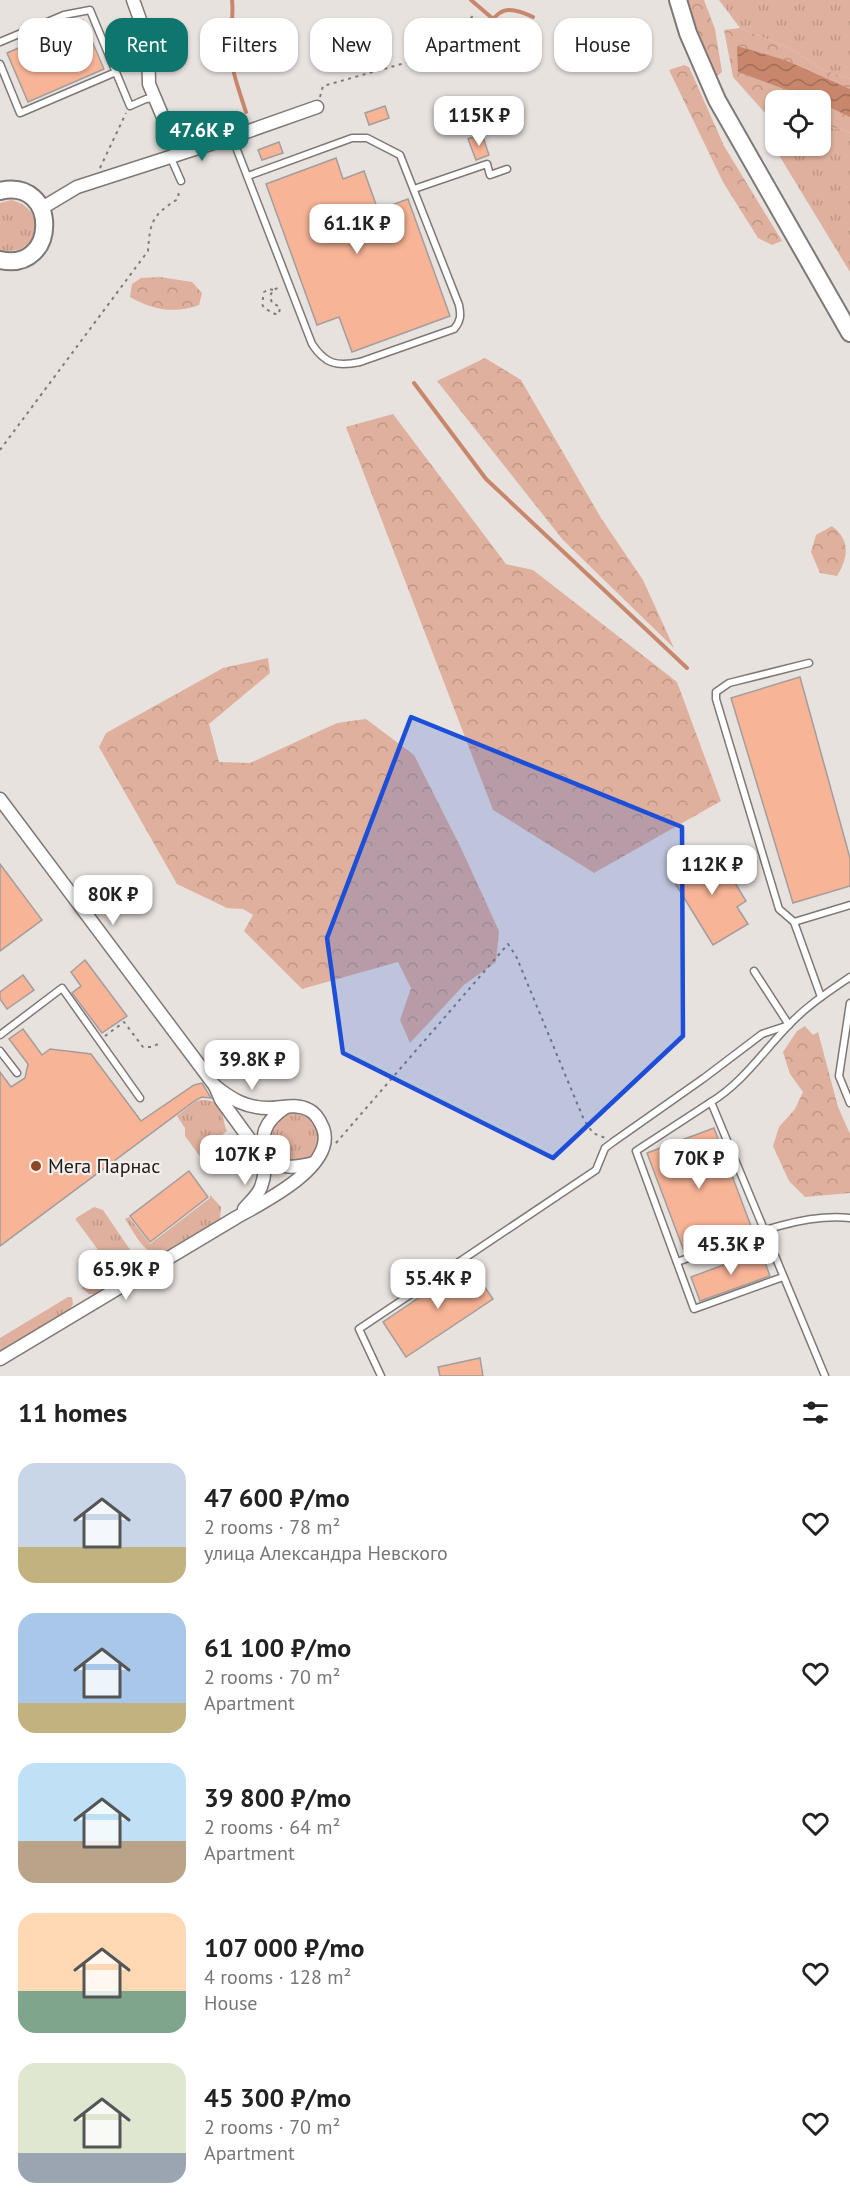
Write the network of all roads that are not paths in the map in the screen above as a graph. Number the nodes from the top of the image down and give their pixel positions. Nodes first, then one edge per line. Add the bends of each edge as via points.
1 (133, 0) edge
2 (678, 0) edge
3 (0, 42) edge
4 (105, 46) edge
5 (0, 64) edge
6 (116, 72) joint
7 (153, 98) junction
8 (317, 107) road end
9 (232, 137) junction
10 (174, 155) junction
11 (507, 169) dead end
12 (248, 176) junction
13 (181, 181) road end
14 (414, 189) junction
15 (0, 191) edge
16 (42, 208) junction
17 (0, 260) edge
18 (850, 333) edge
19 (809, 663) dead end
20 (0, 799) edge
21 (850, 905) edge
22 (794, 922) junction
23 (754, 971) dead end
24 (850, 979) edge
25 (821, 997) junction
26 (850, 1003) edge
27 (789, 1025) junction
28 (0, 1035) edge
29 (0, 1051) edge
30 (17, 1073) dead end
31 (214, 1086) junction
32 (140, 1098) dead end
33 (711, 1102) junction
34 (850, 1103) edge
35 (287, 1107) junction
36 (319, 1158) junction
37 (264, 1159) junction
38 (237, 1216) junction
39 (850, 1218) edge
40 (764, 1231) junction
41 (677, 1262) junction
42 (783, 1277) junction
43 (0, 1359) edge
44 (381, 1376) edge
45 (825, 1376) edge

1 - 7 street via 148,42
2 - 18 main road via 717,100
3 - 4 lane via 64,15 90,10
5 - 6 lane via 20,113
6 - 7 lane via 130,105
7 - 10 street
8 - 9 street
9 - 10 street
9 - 12 lane
10 - 13 lane
10 - 16 street via 77,188
11 - 14 lane via 490,175 487,164
12 - 14 lane via 352,138 367,138 400,155
12 - 14 lane via 312,344 320,356 344,365 454,329 459,323 459,305
15 - 16 main road via 27,194
16 - 17 main road via 45,233 40,245 20,260
19 - 22 lane via 729,683 716,692 779,909
20 - 31 street
21 - 22 lane
22 - 25 lane
23 - 27 lane
24 - 25 lane
25 - 27 lane
26 - 34 lane via 839,1076
27 - 33 lane via 738,1082
27 - 44 lane via 762,1034 605,1148 596,1170 358,1329
28 - 32 lane via 62,988
29 - 30 lane
31 - 35 street via 237,1102 253,1107
31 - 37 street
33 - 40 lane
33 - 41 lane via 636,1151
35 - 36 street via 311,1111 319,1120 324,1143
35 - 37 street via 268,1121 264,1130
36 - 37 street via 289,1168
36 - 38 street via 306,1173
37 - 38 street via 261,1188
38 - 43 street
39 - 40 lane via 817,1218
40 - 41 lane
40 - 42 lane
41 - 42 lane via 694,1309
42 - 45 lane

